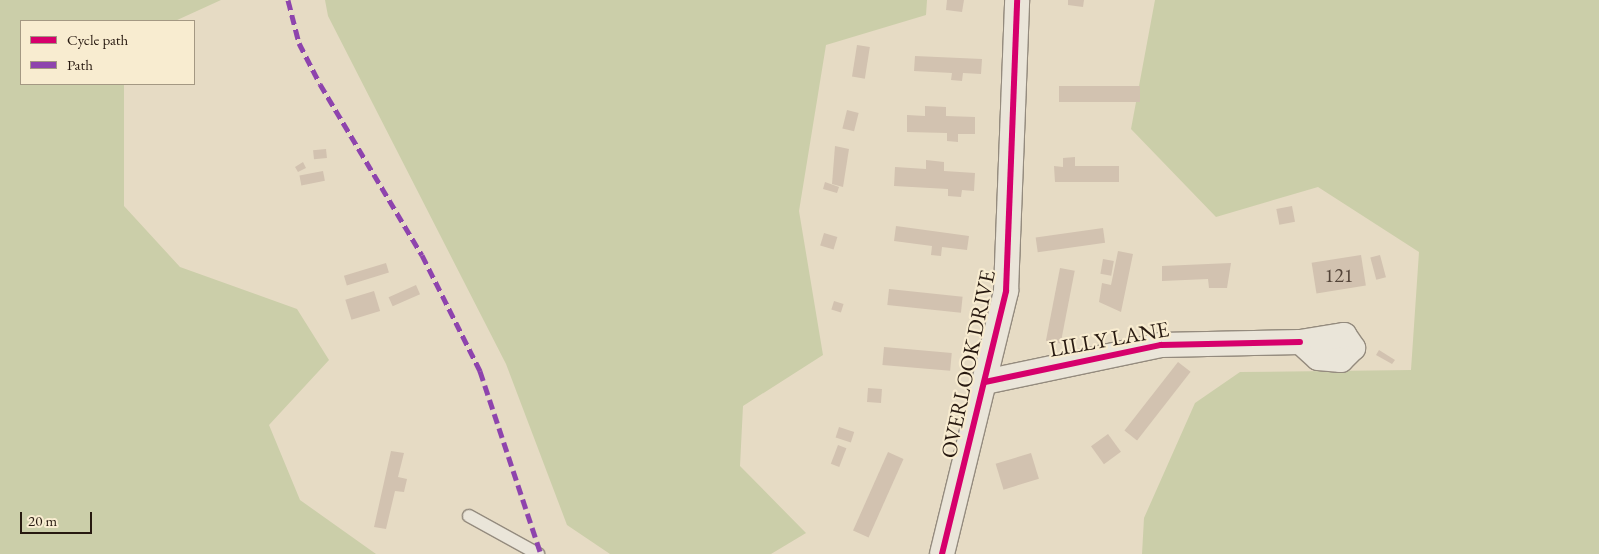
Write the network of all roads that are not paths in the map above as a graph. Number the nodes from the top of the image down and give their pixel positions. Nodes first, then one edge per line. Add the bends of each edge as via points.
1 (1017, 0) edge
2 (1300, 342) dead end
3 (985, 382) junction
4 (469, 516) dead end
5 (538, 554) edge
6 (942, 554) edge

1 - 3 street, OVERLOOK DRIVE via 1008,268
2 - 3 street, LILLY LANE via 1161,345
3 - 6 street, OVERLOOK DRIVE
4 - 5 lane

